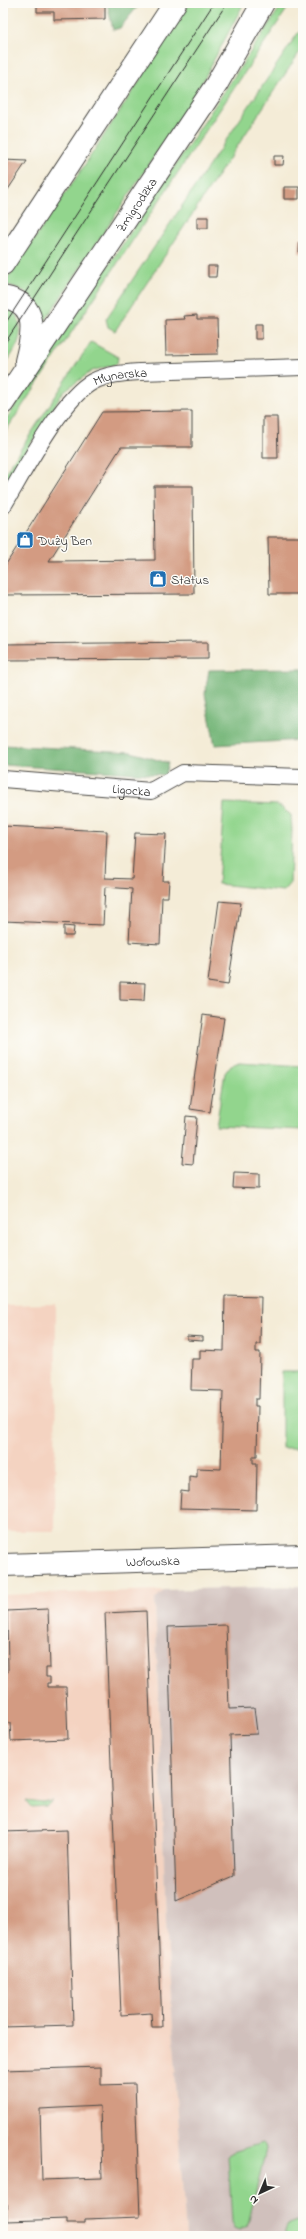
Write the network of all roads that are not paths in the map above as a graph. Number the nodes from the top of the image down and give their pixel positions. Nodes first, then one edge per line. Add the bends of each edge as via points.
1 (175, 3) edge
2 (262, 3) edge
3 (3, 264) edge
4 (3, 297) edge
5 (303, 367) edge
6 (24, 370) junction
7 (3, 403) edge
8 (3, 506) edge
9 (303, 777) edge
10 (3, 779) edge
11 (303, 1556) edge
12 (3, 1565) edge

1 - 3 main road
2 - 6 main road, Żmigrodzka via 216,85
4 - 6 main road via 23,305 31,318 32,336
5 - 8 street, Młynarska via 140,372 115,374 94,381 68,403
6 - 7 main road, Żmigrodzka
9 - 10 street, Ligocka via 183,773 151,791
11 - 12 main road, Wołowska

